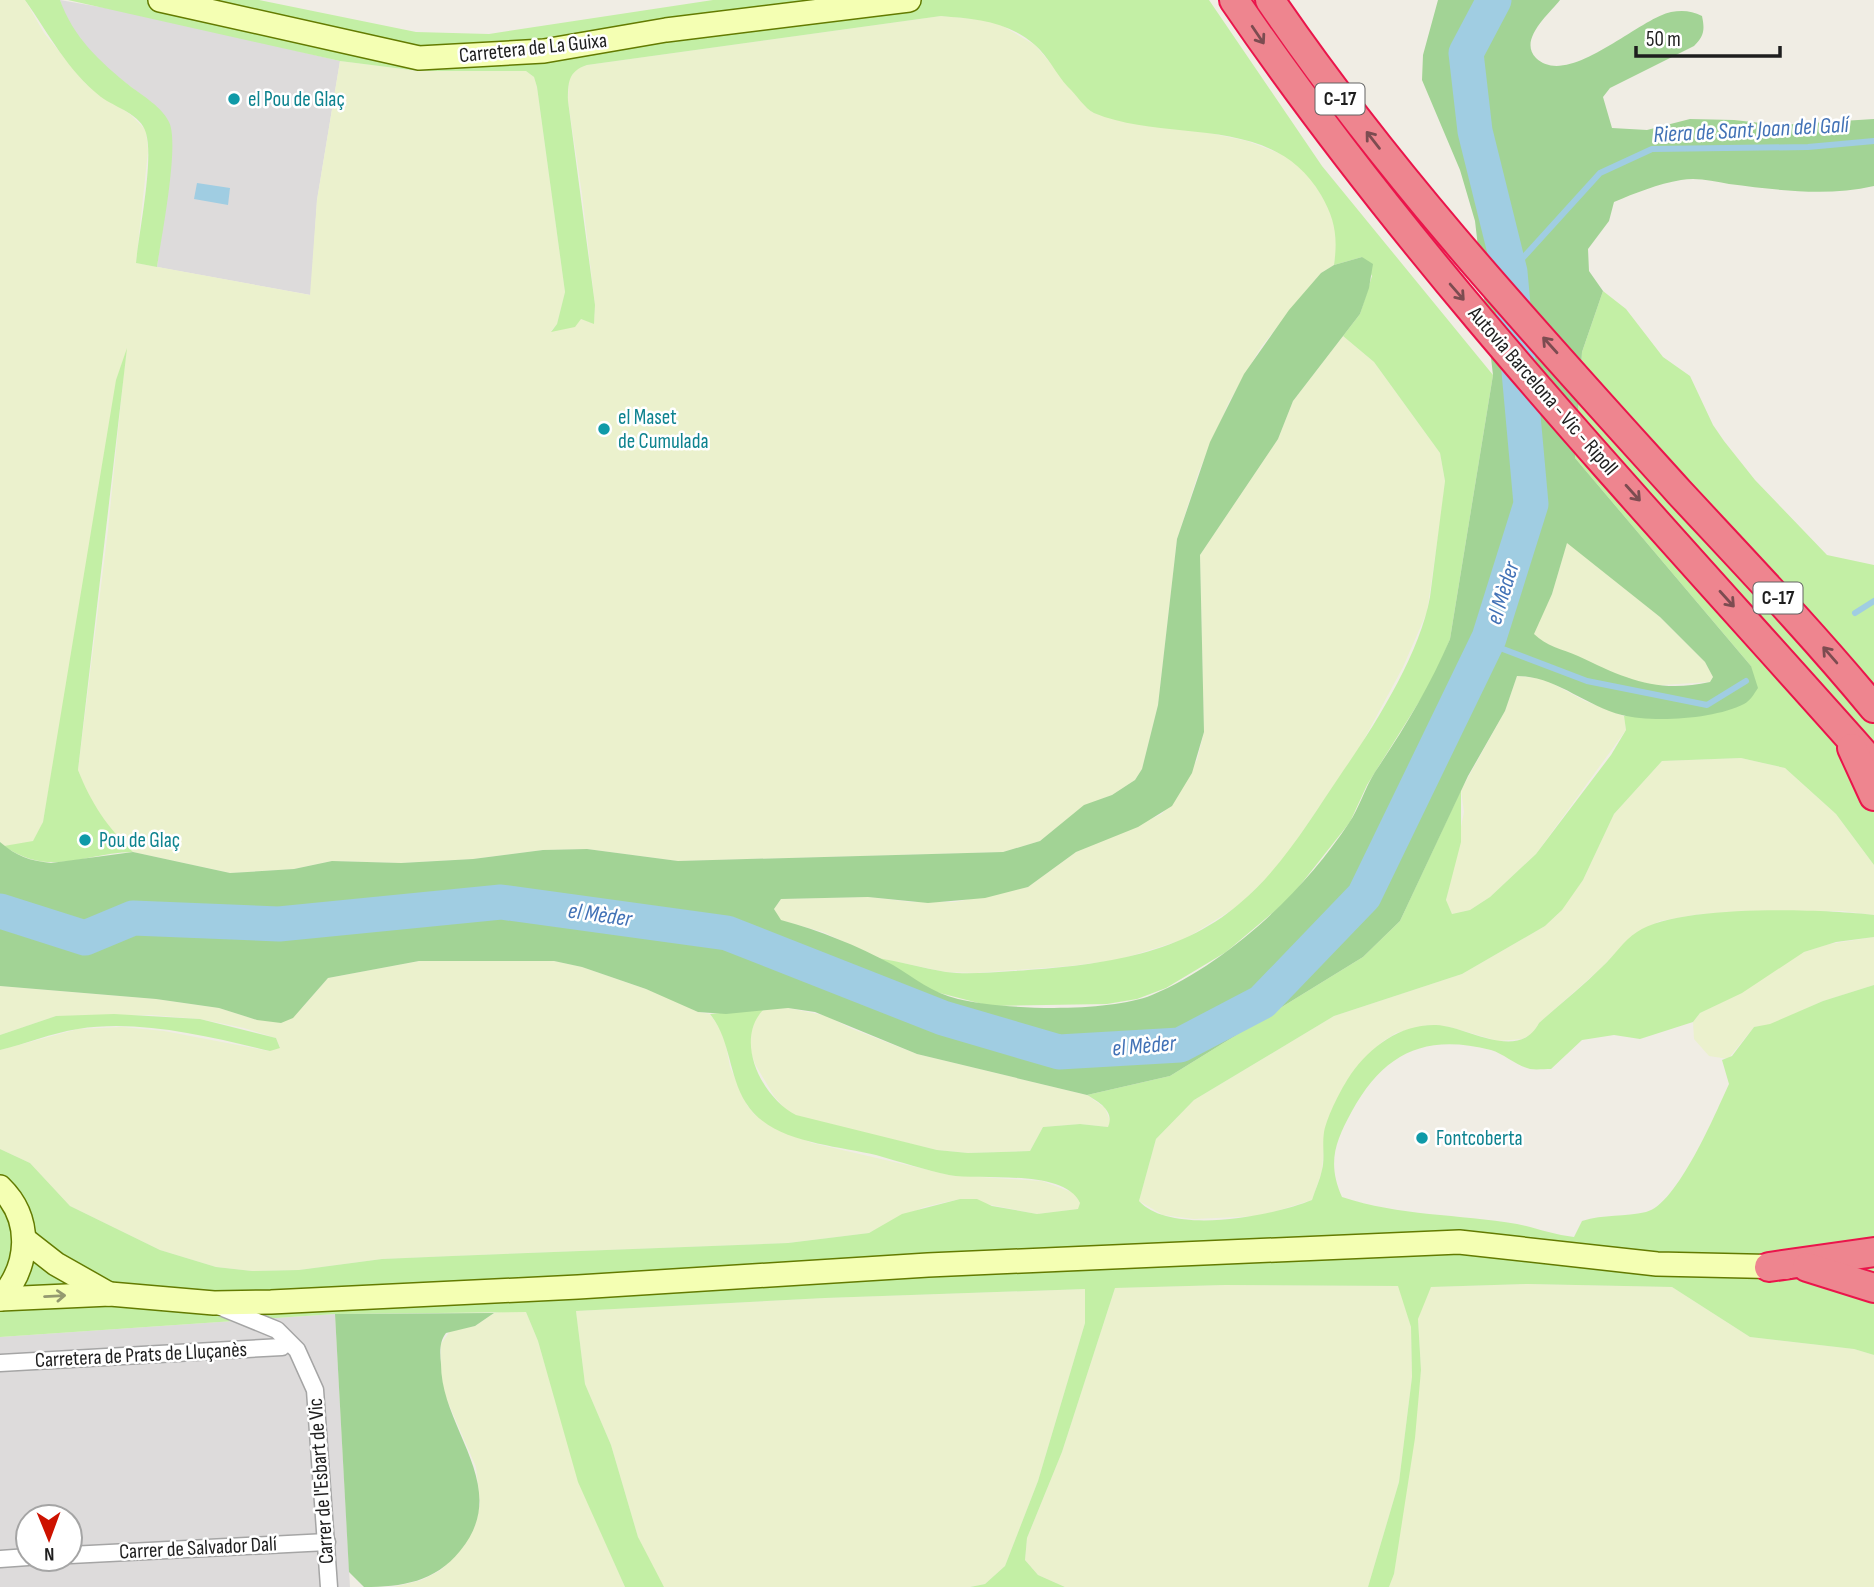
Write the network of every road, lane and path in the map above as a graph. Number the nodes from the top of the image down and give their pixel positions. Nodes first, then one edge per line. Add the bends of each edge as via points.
1 (160, 0) edge
2 (909, 0) edge
3 (1234, 0) edge
4 (1270, 0) edge
5 (1874, 708) edge
6 (1843, 730) junction
7 (1874, 765) edge
8 (1874, 796) edge
9 (0, 1187) edge
10 (24, 1239) junction
11 (1874, 1252) edge
12 (1874, 1264) edge
13 (1769, 1267) junction
14 (1807, 1267) junction
15 (1874, 1287) edge
16 (110, 1294) junction
17 (0, 1299) edge
18 (214, 1303) junction
19 (282, 1348) dead end
20 (0, 1363) edge
21 (327, 1542) junction
22 (84, 1554) edge
23 (329, 1587) edge

1 - 2 street, Carretera de La Guixa via 419,58 544,51 666,30
3 -> 6 highway, Autovia Barcelona - Vic - Ripoll / C-17 via 1412,241
5 -> 4 highway, Autovia Barcelona - Vic - Ripoll / C-17 via 1415,193
6 - 7 highway, Autovia Barcelona - Vic - Ripoll / C-17
6 - 8 highway
9 - 10 street via 15,1206
10 - 16 street
10 - 17 street via 20,1268
11 - 13 highway
12 - 14 street
13 - 14 street
13 - 18 street via 1657,1264 1459,1242
14 - 15 highway
17 -> 16 street
16 - 18 street
18 - 21 street, Carrer de l'Esbart de Vic via 278,1330 297,1350 315,1390
19 - 20 street, Carretera de Prats de Lluçanès
21 - 22 street, Carrer de Salvador Dalí
21 - 23 street, Carrer de l'Esbart de Vic

